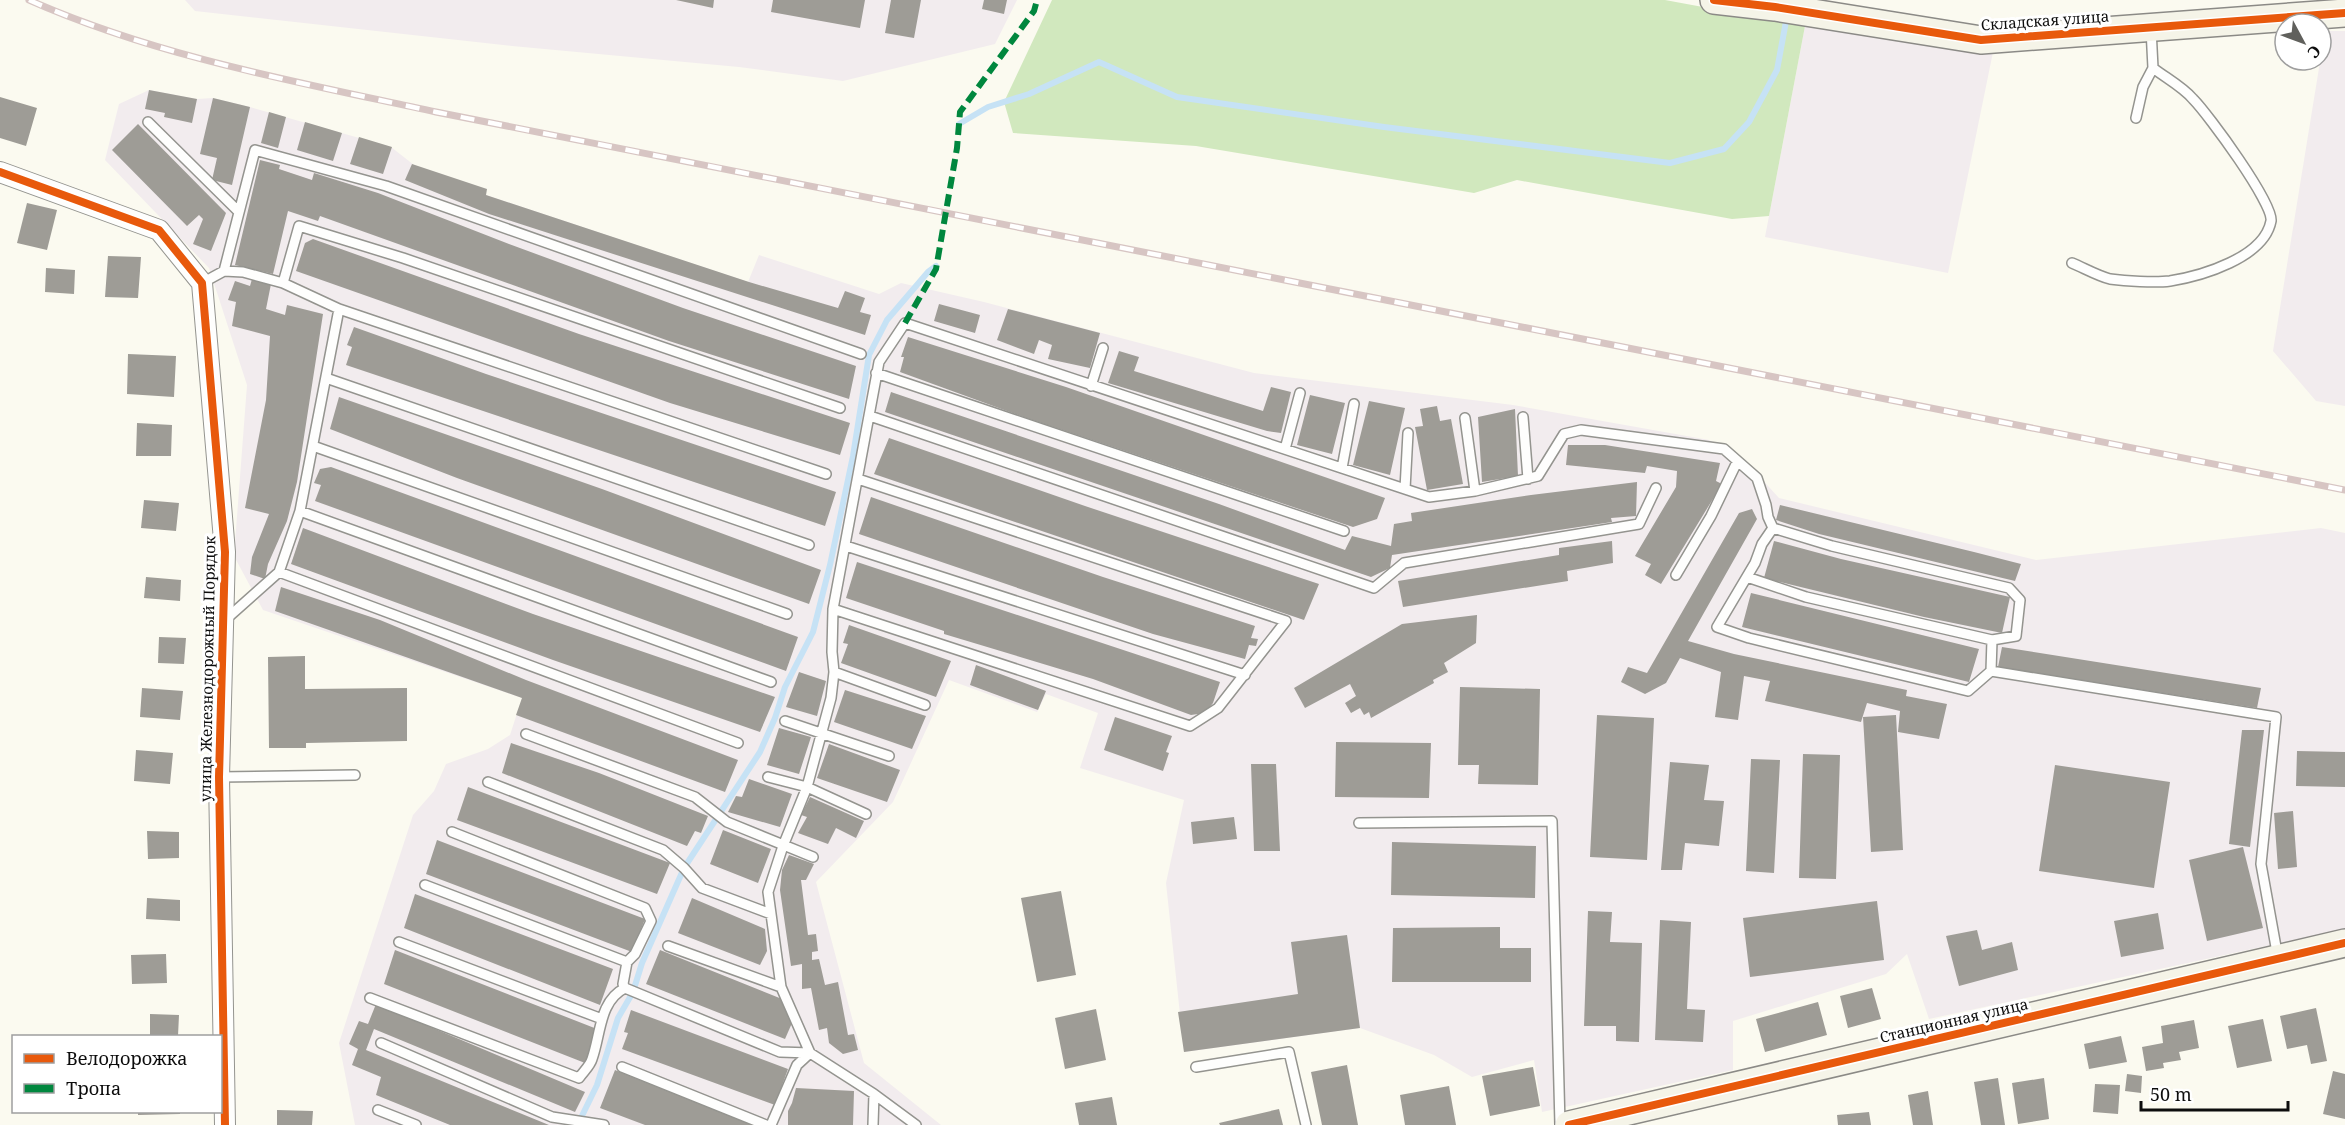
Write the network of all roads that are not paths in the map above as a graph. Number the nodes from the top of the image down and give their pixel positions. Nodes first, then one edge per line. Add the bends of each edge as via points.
1 (1714, 0) edge
2 (1775, 4) edge
3 (2345, 13) edge
4 (2151, 27) junction
5 (2153, 68) junction
6 (2136, 118) dead end
7 (148, 122) dead end
8 (0, 172) edge
9 (239, 212) junction
10 (2072, 263) dead end
11 (224, 271) junction
12 (201, 283) junction
13 (283, 283) junction
14 (339, 309) junction
15 (1103, 348) dead end
16 (861, 354) dead end
17 (876, 373) junction
18 (326, 378) junction
19 (1091, 386) junction
20 (1300, 393) dead end
21 (1354, 404) dead end
22 (840, 408) dead end
23 (870, 416) junction
24 (1523, 417) dead end
25 (1465, 418) dead end
26 (1408, 433) dead end
27 (313, 446) junction
28 (1284, 449) junction
29 (1737, 462) junction
30 (1342, 468) junction
31 (826, 474) dead end
32 (858, 479) junction
33 (1528, 479) junction
34 (1656, 488) dead end
35 (1405, 489) junction
36 (1475, 491) junction
37 (300, 511) junction
38 (1773, 528) junction
39 (1344, 531) dead end
40 (809, 545) dead end
41 (846, 546) junction
42 (279, 572) junction
43 (1676, 575) dead end
44 (1747, 577) junction
45 (833, 609) junction
46 (787, 614) dead end
47 (222, 623) junction
48 (1992, 640) junction
49 (1991, 671) junction
50 (834, 672) junction
51 (1245, 675) junction
52 (771, 682) dead end
53 (924, 705) dead end
54 (785, 721) dead end
55 (821, 733) junction
56 (526, 734) dead end
57 (738, 743) dead end
58 (889, 756) dead end
59 (355, 775) dead end
60 (219, 777) junction
61 (768, 777) dead end
62 (488, 782) dead end
63 (807, 787) junction
64 (866, 814) dead end
65 (1359, 823) dead end
66 (452, 832) dead end
67 (783, 846) junction
68 (813, 857) dead end
69 (425, 885) dead end
70 (771, 914) junction
71 (399, 942) dead end
72 (2345, 943) edge
73 (668, 946) dead end
74 (2278, 958) junction
75 (627, 962) junction
76 (781, 987) junction
77 (626, 988) junction
78 (370, 998) dead end
79 (602, 1018) junction
80 (381, 1043) dead end
81 (810, 1053) junction
82 (622, 1067) dead end
83 (1196, 1067) dead end
84 (874, 1094) junction
85 (378, 1110) dead end
86 (225, 1125) edge
87 (417, 1125) edge
88 (604, 1125) edge
89 (768, 1125) edge
90 (873, 1125) edge
91 (916, 1125) edge
92 (1306, 1125) edge
93 (1560, 1125) edge
94 (1569, 1125) edge

1 - 2 street, Складская улица
2 - 4 street, Складская улица via 1981,40
3 - 4 street, Складская улица
4 - 5 lane
5 - 6 lane via 2143,87
5 - 10 lane via 2192,97 2251,178 2268,207 2271,220 2265,235 2248,253 2217,268 2168,281 2109,279
7 - 9 lane
8 - 12 street via 159,230
9 - 11 lane
9 - 16 lane via 255,150 386,186
11 - 12 lane
11 - 13 lane
12 - 47 street, улица Железнодорожный Порядок via 225,552
13 - 14 lane
13 - 22 lane via 299,226
14 - 18 lane
14 - 31 lane
15 - 19 lane
17 - 19 lane via 905,323
17 - 23 lane
17 - 39 lane
18 - 27 lane
18 - 40 lane
19 - 28 lane
20 - 28 lane
21 - 30 lane
23 - 32 lane
23 - 34 lane via 1374,588 1404,563 1639,524
24 - 33 lane
25 - 36 lane
26 - 35 lane
27 - 37 lane
27 - 46 lane
28 - 30 lane
29 - 33 lane via 1724,449 1581,430 1564,434 1539,476
29 - 38 lane via 1757,478
29 - 43 lane
30 - 35 lane
32 - 41 lane
32 - 51 lane via 1286,621
33 - 36 lane
35 - 36 lane via 1429,497
37 - 42 lane
37 - 52 lane
38 - 44 lane
38 - 48 lane via 2009,588 2020,600 2016,636
41 - 45 lane
41 - 51 lane
42 - 47 lane
42 - 57 lane
44 - 48 lane via 1816,599
44 - 49 lane via 1717,627 1968,692
45 - 50 lane
45 - 51 lane via 1190,726 1218,708
47 - 60 street, улица Железнодорожный Порядок
48 - 49 lane
49 - 74 lane via 2276,717 2261,864
50 - 53 lane
50 - 55 lane
54 - 55 lane
55 - 58 lane
55 - 63 lane
56 - 67 lane via 695,796 727,822
59 - 60 lane
60 - 86 street, улица Железнодорожный Порядок
61 - 63 lane
62 - 70 lane via 663,850 702,888
63 - 64 lane
63 - 67 lane
65 - 93 lane via 1552,821
66 - 75 lane via 645,908 651,921
67 - 68 lane
67 - 70 lane via 768,892
69 - 75 lane
70 - 76 lane
71 - 79 lane
72 - 74 street, Станционная улица
73 - 76 lane
74 - 94 street, Станционная улица
75 - 77 lane via 623,984
76 - 81 lane
77 - 79 lane via 614,994
77 - 81 lane via 780,1052
78 - 79 lane via 579,1078 592,1061
80 - 88 lane via 552,1117
81 - 84 lane
81 - 89 lane via 797,1065
82 - 89 lane
83 - 92 lane via 1289,1052
84 - 90 lane
84 - 91 lane
85 - 87 lane

